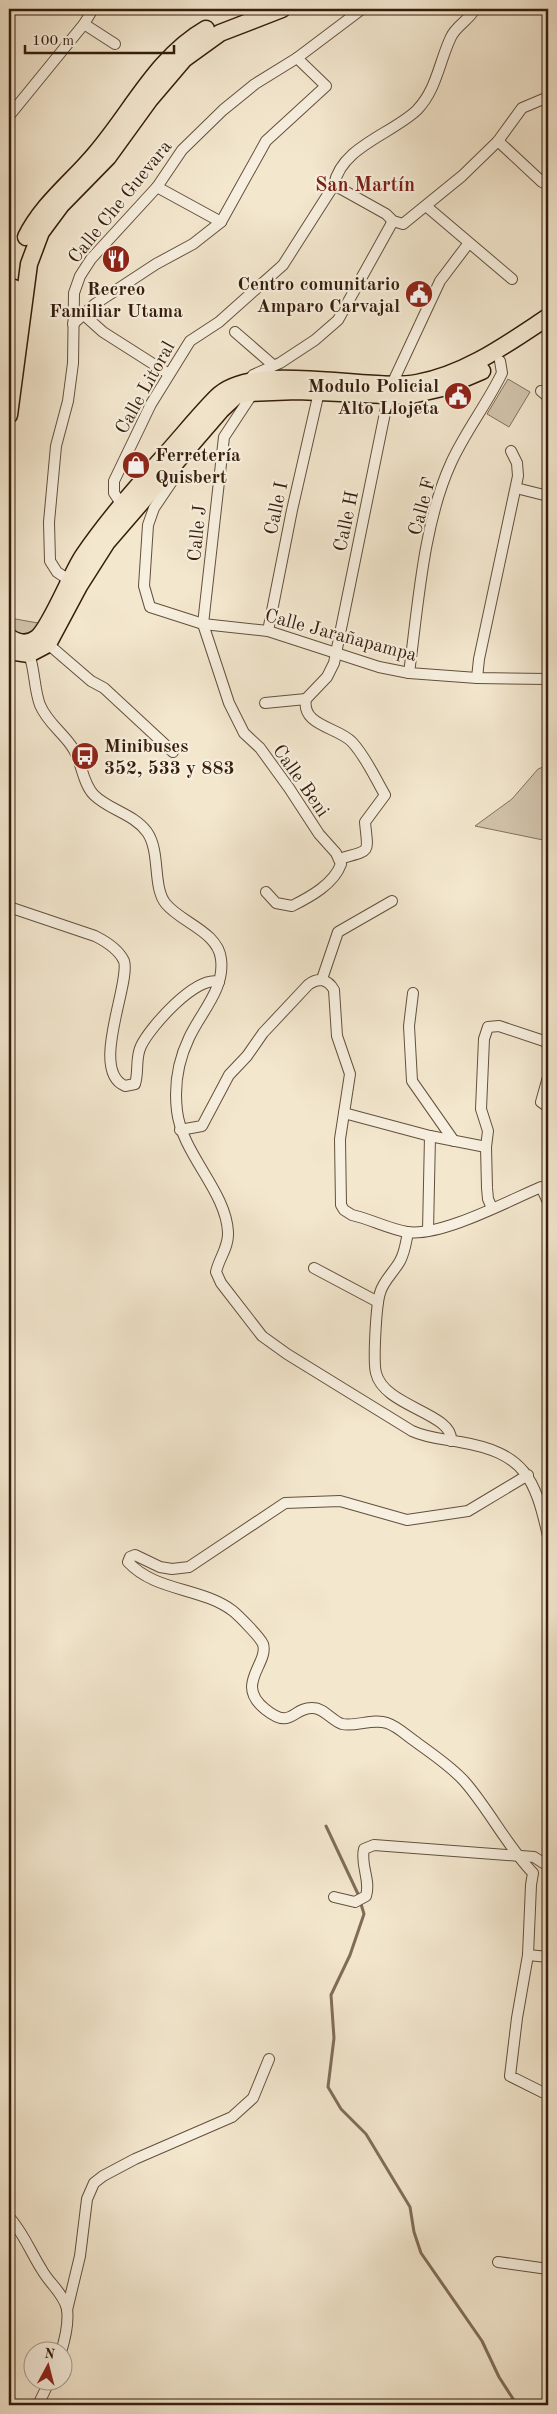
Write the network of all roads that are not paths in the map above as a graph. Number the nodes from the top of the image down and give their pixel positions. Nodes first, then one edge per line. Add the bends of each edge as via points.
1 (93, 9) edge
2 (282, 9) edge
3 (362, 9) edge
4 (475, 9) edge
5 (243, 16) edge
6 (84, 24) junction
7 (115, 44) dead end
8 (297, 58) junction
9 (548, 97) edge
10 (9, 116) edge
11 (498, 141) junction
12 (334, 184) junction
13 (548, 185) edge
14 (157, 187) junction
15 (426, 206) junction
16 (393, 221) junction
17 (220, 222) junction
18 (30, 241) junction
19 (468, 244) junction
20 (512, 279) dead end
21 (84, 315) junction
22 (548, 317) edge
23 (73, 324) junction
24 (9, 328) edge
25 (548, 330) edge
26 (234, 332) dead end
27 (497, 356) junction
28 (273, 365) junction
29 (169, 374) junction
30 (249, 387) junction
31 (391, 391) junction
32 (319, 392) junction
33 (9, 415) edge
34 (511, 450) dead end
35 (161, 469) junction
36 (516, 488) junction
37 (548, 496) edge
38 (127, 508) junction
39 (74, 583) junction
40 (203, 624) junction
41 (268, 631) junction
42 (9, 637) edge
43 (48, 644) junction
44 (28, 648) junction
45 (9, 651) edge
46 (335, 653) junction
47 (409, 673) junction
48 (477, 678) junction
49 (548, 679) edge
50 (306, 699) junction
51 (265, 703) dead end
52 (173, 752) dead end
53 (339, 859) junction
54 (266, 892) dead end
55 (392, 901) dead end
56 (9, 907) edge
57 (322, 979) junction
58 (219, 982) junction
59 (413, 993) dead end
60 (548, 1045) edge
61 (548, 1077) edge
62 (548, 1107) edge
63 (344, 1113) junction
64 (180, 1130) junction
65 (430, 1136) junction
66 (454, 1141) junction
67 (486, 1147) junction
68 (548, 1202) edge
69 (492, 1208) junction
70 (428, 1231) junction
71 (408, 1232) junction
72 (314, 1268) dead end
73 (378, 1302) junction
74 (451, 1441) junction
75 (528, 1475) junction
76 (548, 1536) edge
77 (516, 1855) junction
78 (548, 1866) edge
79 (334, 1897) dead end
80 (528, 1955) junction
81 (548, 1958) edge
82 (269, 2059) dead end
83 (548, 2095) edge
84 (9, 2217) edge
85 (498, 2262) dead end
86 (548, 2269) edge
87 (67, 2310) junction
88 (65, 2342) edge
89 (44, 2392) edge
90 (38, 2405) edge

1 - 6 street
2 - 5 main road
3 - 8 street, Calle Che Guevara
4 - 12 street, Calle Litoral via 451,35 435,82 418,108 401,124 364,146 337,171
5 - 18 main road via 198,33 170,56 119,133 41,210
6 - 7 street
6 - 10 street
8 - 14 street, Calle Che Guevara via 255,84 223,110 182,150
8 - 17 street via 326,86 266,141
9 - 11 street via 522,108
11 - 13 street
11 - 15 street
12 - 16 street
12 - 29 street, Calle Litoral via 290,257 218,322 190,341
14 - 17 street
14 - 23 street, Calle Che Guevara via 91,259 74,293
15 - 16 street via 403,224
15 - 19 street
16 - 28 street via 338,320 315,340
17 - 21 street via 193,244 156,264 95,304
18 - 24 main road via 18,263
18 - 33 main road
19 - 20 street
19 - 31 street, Calle H via 440,281
21 - 23 street
21 - 29 street via 103,332
22 - 27 main road
23 - 39 street, Calle Che Guevara via 73,363 68,401 56,446 49,522 50,561 57,572
25 - 27 main road
26 - 28 street
27 - 31 main road via 442,377
27 - 47 street, Calle F via 502,373 451,463 434,515 424,561
28 - 30 street via 253,375
29 - 38 street, Calle Litoral via 114,481 114,493
30 - 31 main road via 305,380
30 - 32 main road
30 - 35 main road via 229,401
30 - 40 street, Calle J via 249,399 224,437
31 - 32 main road
31 - 46 street, Calle H
32 - 41 street, Calle I
34 - 36 street via 517,463
35 - 38 main road
35 - 40 street, Calle Jarañapampa via 172,475 173,480 151,513 144,586 150,607
36 - 37 street
36 - 48 street
38 - 39 main road via 97,536
39 - 43 main road
39 - 44 main road
40 - 41 street, Calle Jarañapampa
40 - 53 street, Calle Beni via 229,703 244,733 260,748
41 - 46 street, Calle Jarañapampa
42 - 44 main road
43 - 44 main road
43 - 52 street via 91,681 104,688
44 - 45 main road
44 - 58 street via 40,704 48,720 74,750 89,788 103,802 138,824 151,839 165,904 219,948 222,971
46 - 47 street, Calle Jarañapampa
46 - 50 street, Calle H via 327,677
47 - 48 street, Calle Jarañapampa
48 - 49 street, Calle Jarañapampa
50 - 51 street
50 - 53 street via 307,714 317,723 352,741 385,795 365,822 367,848
53 - 54 street via 340,867 328,882 292,906 276,903
55 - 57 street via 338,932
56 - 58 street via 95,936 107,942 124,960 111,1054 115,1076 122,1085 129,1087 135,1084 141,1047 156,1024 202,984 212,980
57 - 63 street via 334,990 339,1046 350,1067
57 - 64 street via 308,985 263,1033 229,1075 202,1126
58 - 64 street via 188,1038 176,1076
59 - 66 street via 409,1026 412,1081
60 - 67 street via 544,1040 499,1026 488,1027 484,1039 481,1109 488,1131
61 - 62 street via 541,1102
63 - 65 street
63 - 71 street via 340,1140 341,1205 352,1215
64 - 74 street via 225,1218 227,1241 217,1277 262,1336 412,1431 425,1437
65 - 66 street
65 - 70 street
66 - 67 street
67 - 69 street via 488,1199
68 - 69 street via 541,1187
69 - 70 street
70 - 71 street
71 - 73 street via 403,1255 384,1283
72 - 73 street
73 - 74 street via 375,1369 379,1382 394,1396 446,1425
74 - 75 street via 492,1450
75 - 76 street via 540,1500
75 - 77 street via 468,1510 408,1520 340,1501 285,1503 189,1567 160,1567 135,1555 128,1562 155,1582 203,1595 235,1612 263,1646 263,1658 252,1681 256,1699 263,1708 276,1717 284,1718 316,1708 342,1724 387,1723 433,1754 464,1781 504,1833
77 - 78 street via 534,1857
77 - 79 street via 374,1845 364,1849 362,1856 368,1888 366,1896 355,1902
77 - 80 street via 533,1873
80 - 81 street
80 - 83 street via 516,2018 510,2076
82 - 87 street via 253,2098 232,2116 135,2160 94,2183 87,2199 80,2256
84 - 87 street via 63,2298
85 - 86 street
87 - 88 street
89 - 90 street

